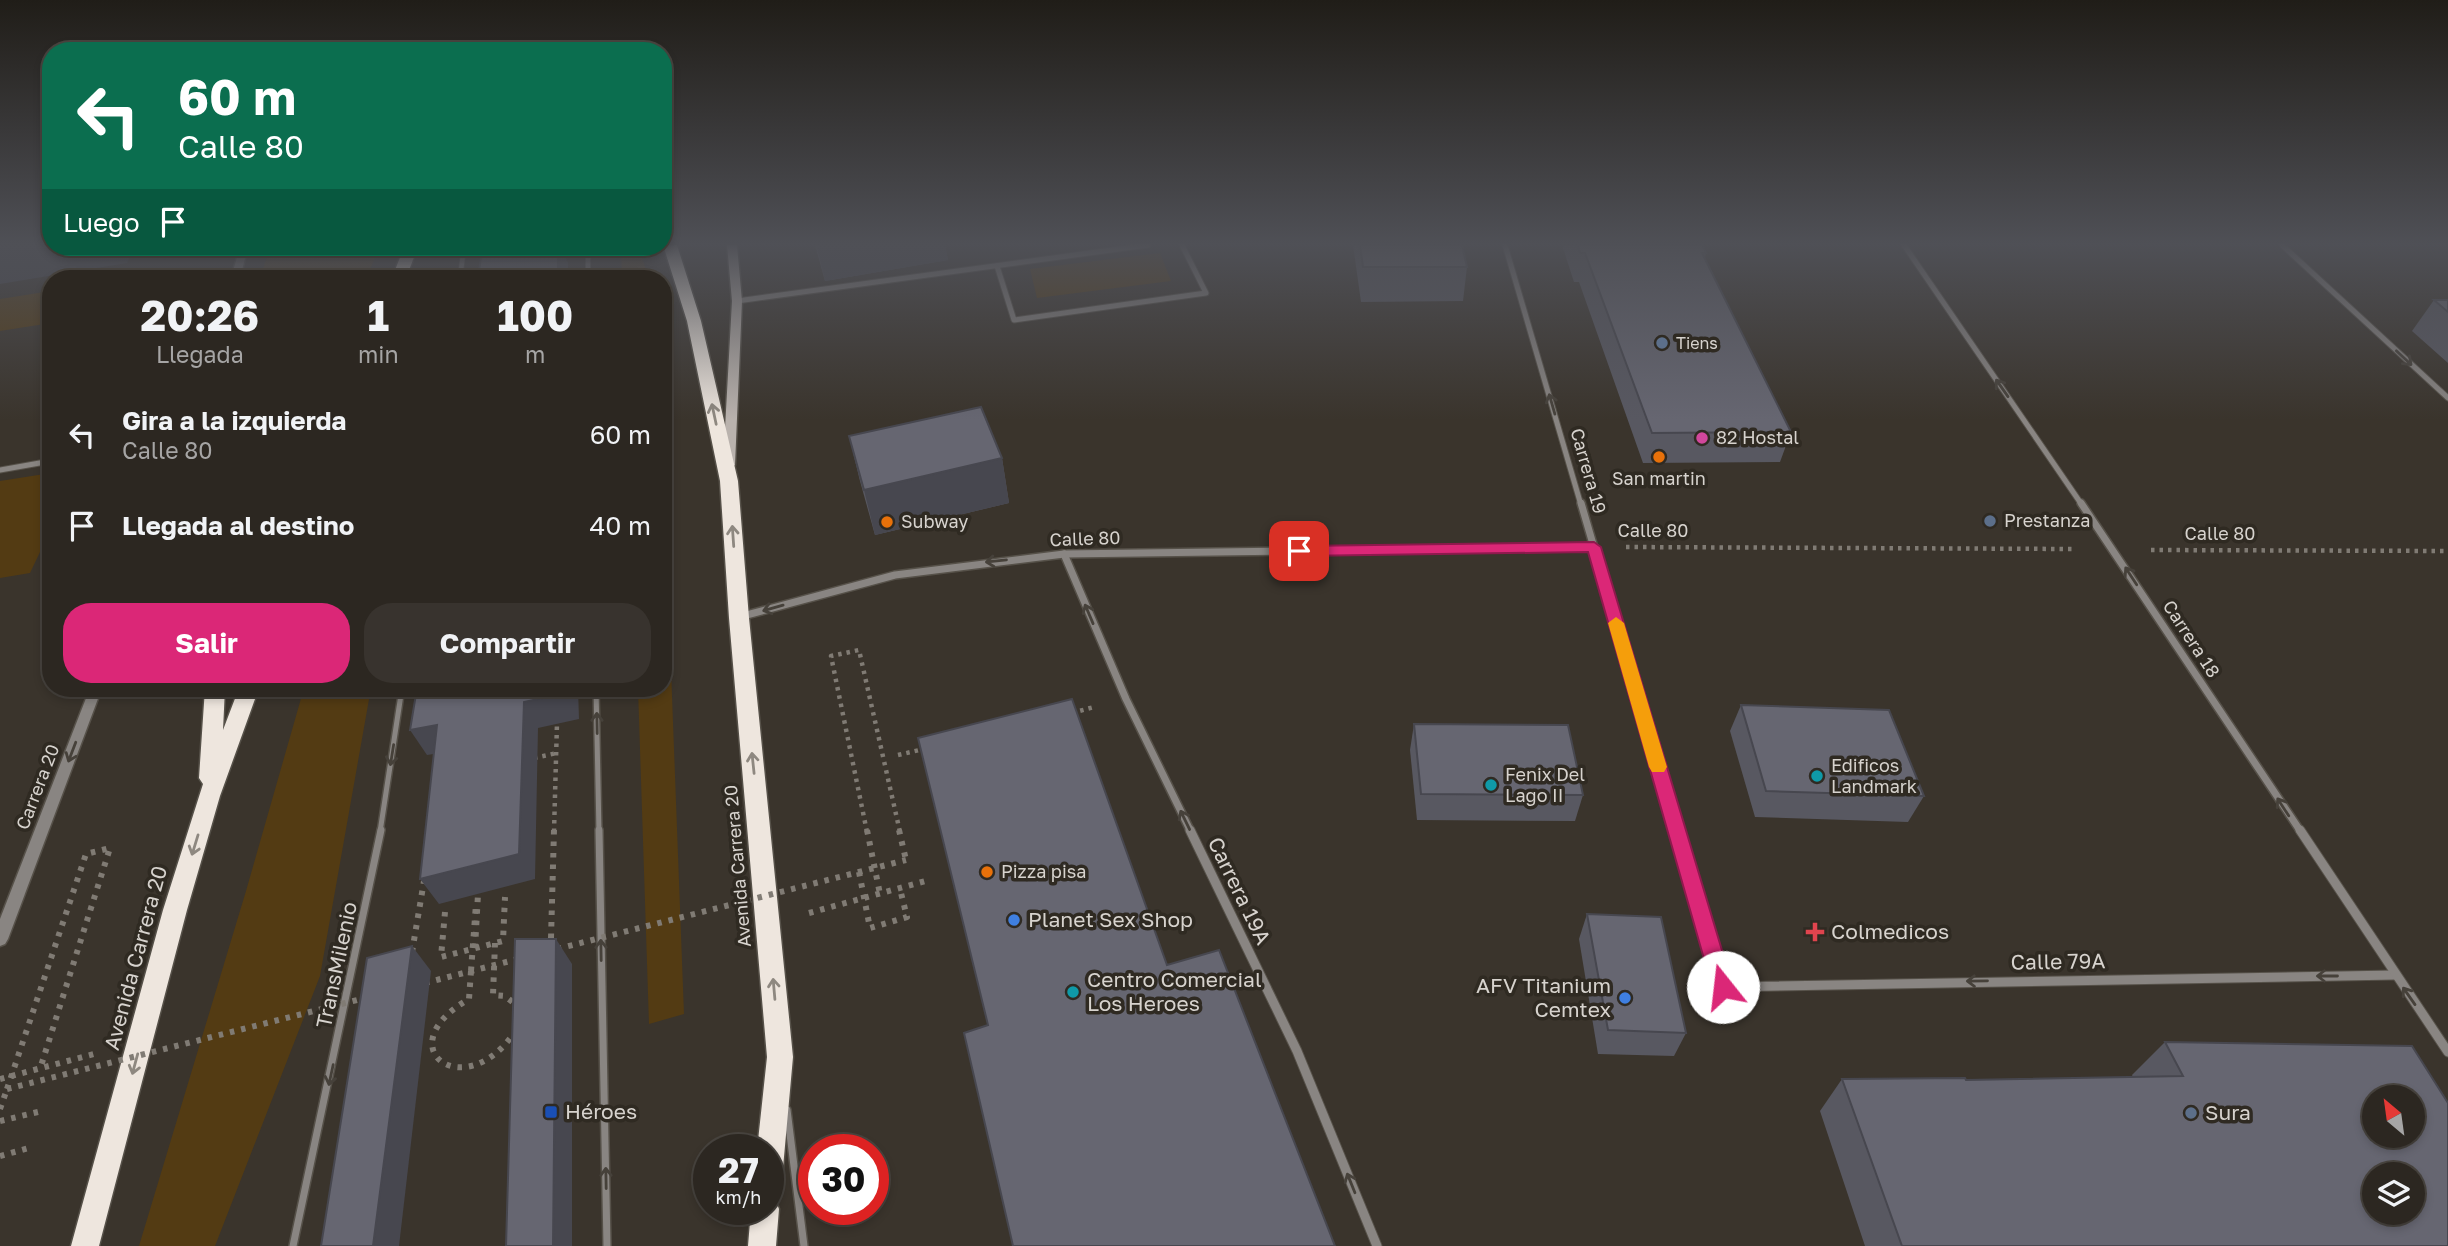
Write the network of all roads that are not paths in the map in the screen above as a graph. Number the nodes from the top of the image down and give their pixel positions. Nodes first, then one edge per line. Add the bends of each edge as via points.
1 (688, 303) edge
2 (737, 303) edge
3 (1009, 303) edge
4 (1134, 303) edge
5 (1522, 303) edge
6 (1943, 303) edge
7 (2344, 303) edge
8 (2448, 398) edge
9 (42, 463) edge
10 (0, 470) edge
11 (729, 481) junction
12 (1594, 547) junction
13 (1064, 554) junction
14 (739, 618) junction
15 (93, 697) edge
16 (214, 697) edge
17 (246, 697) edge
18 (401, 697) edge
19 (596, 697) edge
20 (209, 796) junction
21 (0, 939) edge
22 (2395, 975) junction
23 (1723, 987) joint
24 (2448, 1052) edge
25 (780, 1058) junction
26 (772, 1134) edge
27 (764, 1225) edge
28 (85, 1246) edge
29 (293, 1246) edge
30 (607, 1246) edge
31 (762, 1246) edge
32 (804, 1246) edge
33 (1377, 1246) edge

11 -> 1 highway, Avenida Carrera 20
2 - 11 main road, Avenida Carrera 20
3 - 4 street via 1014,320
12 -> 5 street, Carrera 19
22 -> 6 street, Carrera 18
7 -> 8 street
9 - 10 street
14 -> 11 highway, Avenida Carrera 20
12 - 13 street, Calle 80
12 - 23 street, Carrera 19
13 -> 14 street, Calle 80 via 895,575
33 -> 13 street, Carrera 19A via 1297,1051 1126,699
25 -> 14 highway, Avenida Carrera 20
15 -> 21 street, Carrera 20
16 - 20 highway
17 - 20 highway, Avenida Carrera 20
18 -> 29 lane, TransMilenio via 376,860
30 -> 19 lane
20 -> 28 highway, Avenida Carrera 20
22 -> 23 street, Calle 79A
24 -> 22 street, Carrera 18
25 - 26 highway
25 - 32 lane, Avenida Carrera 20
27 - 31 highway

